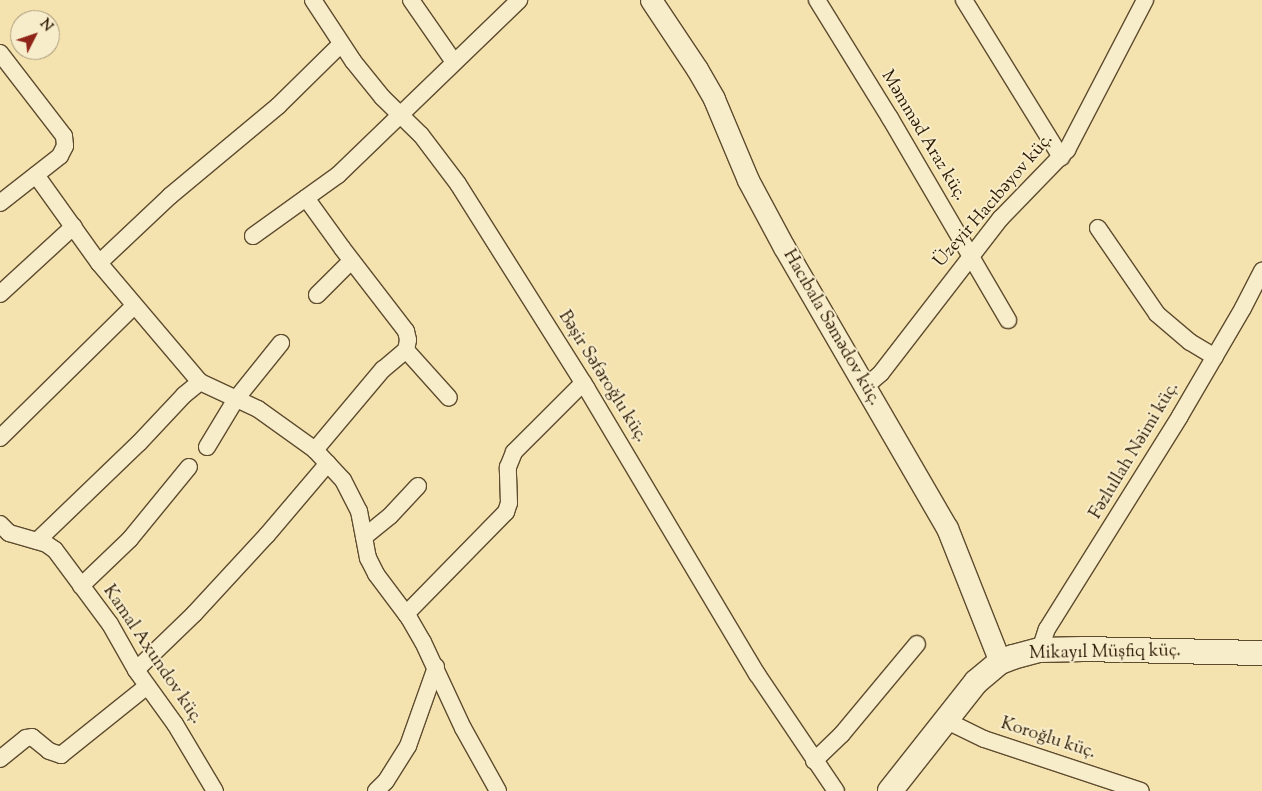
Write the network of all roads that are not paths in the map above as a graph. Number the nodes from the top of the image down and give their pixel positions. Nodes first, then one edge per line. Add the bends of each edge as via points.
1 (313, 0) edge
2 (411, 0) edge
3 (519, 0) edge
4 (651, 0) edge
5 (817, 0) edge
6 (964, 0) edge
7 (1145, 0) edge
8 (341, 44) junction
9 (0, 53) edge
10 (454, 62) junction
11 (402, 115) junction
12 (1061, 157) junction
13 (36, 175) junction
14 (306, 198) junction
15 (0, 202) edge
16 (74, 226) junction
17 (1098, 228) dead end
18 (253, 236) dead end
19 (971, 256) junction
20 (352, 261) junction
21 (99, 263) junction
22 (1262, 271) edge
23 (0, 294) edge
24 (316, 295) dead end
25 (134, 306) junction
26 (1008, 320) dead end
27 (281, 343) dead end
28 (406, 350) junction
29 (1215, 357) junction
30 (200, 382) junction
31 (583, 383) junction
32 (865, 387) junction
33 (236, 398) junction
34 (449, 398) dead end
35 (0, 438) edge
36 (207, 447) dead end
37 (315, 450) junction
38 (328, 463) junction
39 (190, 468) dead end
40 (418, 486) dead end
41 (0, 524) edge
42 (364, 537) junction
43 (43, 543) junction
44 (81, 586) junction
45 (406, 614) junction
46 (917, 644) dead end
47 (1040, 650) junction
48 (1262, 653) edge
49 (1000, 662) junction
50 (436, 667) junction
51 (136, 670) junction
52 (147, 686) junction
53 (945, 720) junction
54 (0, 759) edge
55 (814, 761) junction
56 (215, 791) edge
57 (376, 791) edge
58 (498, 791) edge
59 (836, 791) edge
60 (890, 791) edge
61 (1141, 791) edge

1 - 8 street, Bəşir Səfəroğlu küç.
2 - 10 street
3 - 10 street
4 - 32 street, Hacıbala Səmədov küç. via 698,69 748,180
5 - 19 street, Məmməd Araz küç.
6 - 12 street
7 - 12 street, Üzeyir Hacıbəyov küç.
8 - 11 street, Bəşir Səfəroğlu küç. via 382,97
8 - 21 street via 278,106 170,196
9 - 13 street via 64,136 65,146 60,156
10 - 11 street
11 - 14 street via 338,175
11 - 31 street, Bəşir Səfəroğlu küç. via 458,184
12 - 19 street, Üzeyir Hacıbəyov küç. via 1002,218
13 - 15 street
13 - 16 street
14 - 18 street
14 - 20 street
16 - 21 street
16 - 23 street
17 - 29 street via 1157,314 1190,342
19 - 26 street, Məmməd Araz küç.
19 - 32 street, Üzeyir Hacıbəyov küç. via 881,373
20 - 24 street
20 - 28 street via 406,331
21 - 25 street
22 - 29 street, Fəzlullah Nəimi küç.
25 - 30 street
25 - 35 street
27 - 33 street
28 - 34 street
28 - 37 street via 383,369
29 - 47 street, Fəzlullah Nəimi küç. via 1047,628
30 - 33 street
30 - 43 street
31 - 45 street via 514,452 508,468 509,502 506,512
31 - 55 street, Bəşir Səfəroğlu küç. via 757,674
32 - 49 street, Hacıbala Səmədov küç. via 947,528
33 - 36 street
33 - 37 street via 258,409
37 - 38 street
38 - 42 street via 343,480 359,511
38 - 51 street via 201,607
39 - 44 street via 130,539
40 - 42 street via 390,516
41 - 43 street via 10,533
42 - 45 street via 368,558 376,574
43 - 44 street, Kamal Axundov küç.
44 - 51 street, Kamal Axundov küç. via 110,624
45 - 50 street
46 - 55 street via 842,734
47 - 48 main road, Mikayıl Müşfiq küç.
47 - 49 main road, Mikayıl Müşfiq küç.
49 - 53 main road, Mikayıl Müşfiq küç. via 976,682
50 - 57 street via 408,746
50 - 58 street via 463,728
51 - 52 street, Kamal Axundov küç.
52 - 54 street via 61,755 49,751 32,737 26,738
52 - 56 street, Kamal Axundov küç. via 175,724
53 - 60 main road, Mikayıl Müşfiq küç.
53 - 61 street, Koroğlu küç. via 984,739
55 - 59 street, Bəşir Səfəroğlu küç.

